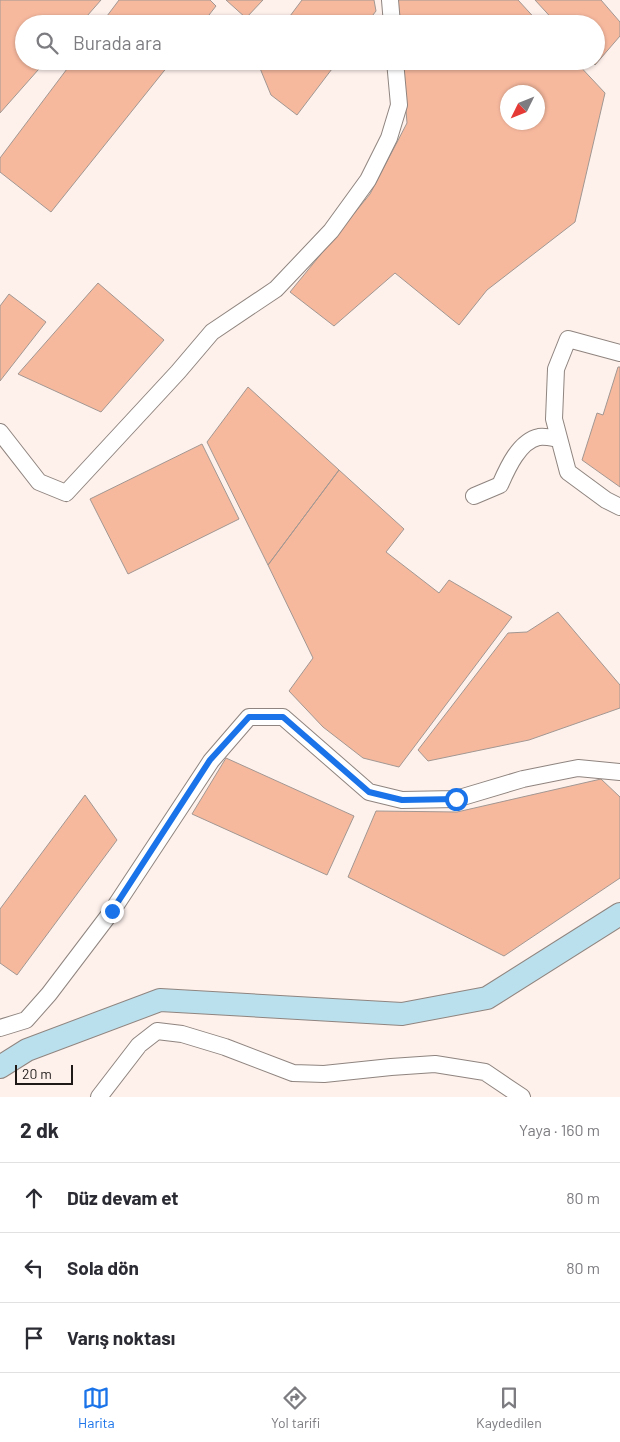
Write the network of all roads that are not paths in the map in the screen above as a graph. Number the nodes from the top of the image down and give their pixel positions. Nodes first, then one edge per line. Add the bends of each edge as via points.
1 (390, 0) edge
2 (391, 15) edge
3 (396, 70) edge
4 (620, 353) edge
5 (0, 432) edge
6 (559, 438) junction
7 (474, 496) dead end
8 (620, 507) edge
9 (620, 772) edge
10 (620, 914) edge
11 (0, 1028) edge
12 (0, 1067) edge
13 (98, 1097) edge
14 (522, 1097) edge

1 - 2 street
3 - 5 street via 399,105 389,138 368,180 331,231 276,289 212,332 66,493 39,482
4 - 6 street via 568,339 556,369 554,419
6 - 7 street via 538,437 523,446 509,465 500,486
6 - 8 street via 568,472
9 - 11 street via 578,768 523,779 456,799 402,800 369,792 283,717 249,717 210,760 112,911 49,994 26,1020
10 - 12 street via 487,998 402,1014 160,1000 27,1050
13 - 14 street via 138,1045 157,1031 199,1039 293,1073 324,1074 435,1064 485,1072

